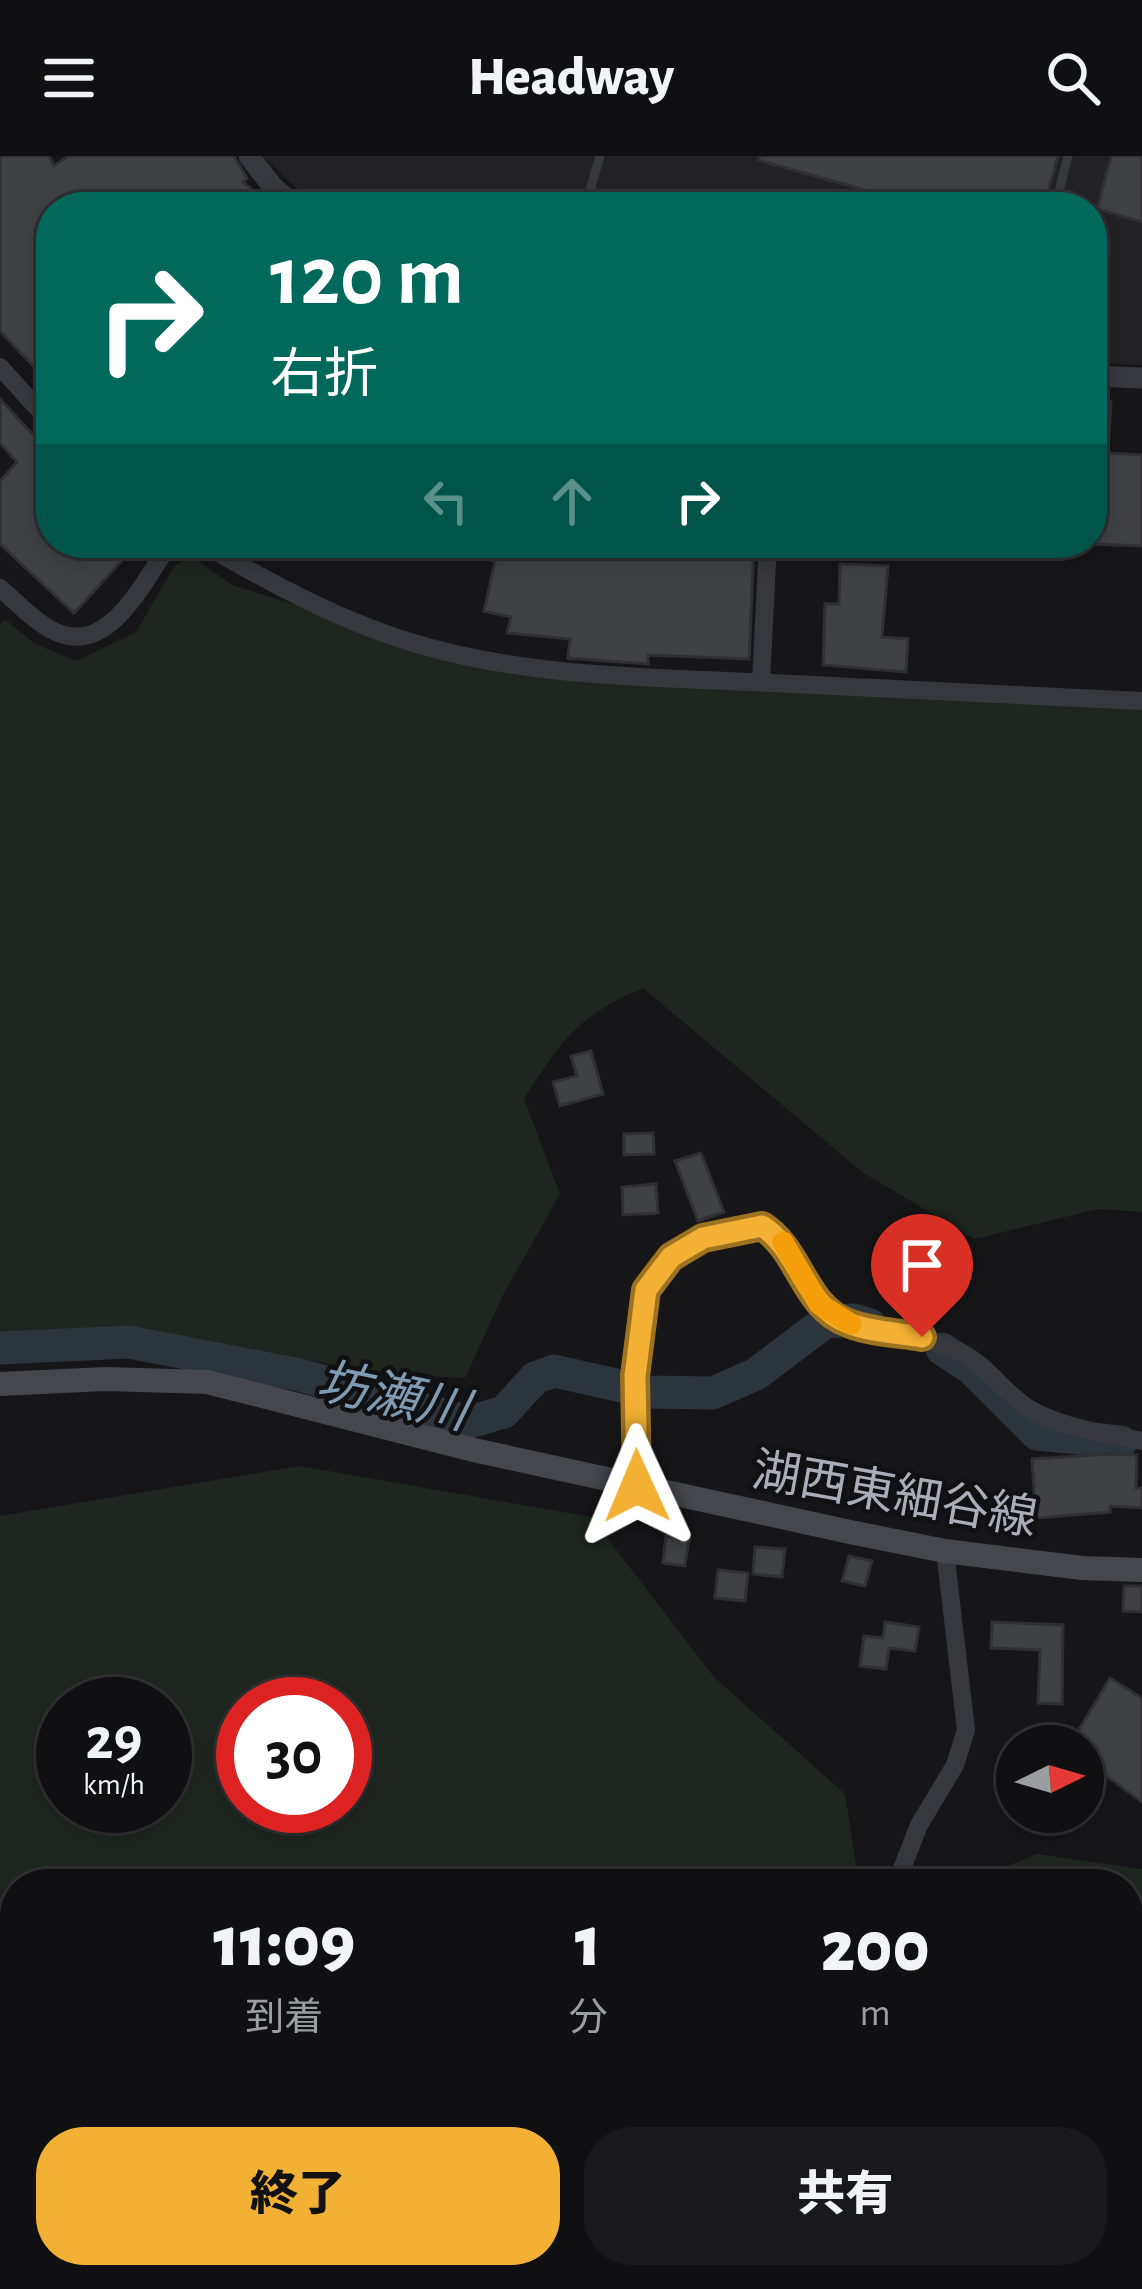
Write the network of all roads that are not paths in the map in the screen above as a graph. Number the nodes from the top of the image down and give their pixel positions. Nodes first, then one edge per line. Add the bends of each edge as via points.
1 (249, 156) edge
2 (600, 156) edge
3 (1068, 156) edge
4 (279, 192) edge
5 (594, 192) edge
6 (1059, 192) edge
7 (0, 367) edge
8 (1107, 377) edge
9 (1142, 378) edge
10 (36, 407) edge
11 (160, 558) edge
12 (226, 558) edge
13 (767, 558) edge
14 (0, 588) edge
15 (761, 682) junction
16 (1142, 701) edge
17 (0, 1384) edge
18 (1142, 1442) edge
19 (637, 1486) junction
20 (945, 1551) junction
21 (1142, 1570) edge
22 (902, 1869) edge

1 - 4 street
2 - 5 lane
3 - 6 lane
7 - 10 street
8 - 9 street
11 - 14 street via 119,616 85,636 62,635
12 - 15 street via 364,626 426,647 519,666
13 - 15 street
15 - 16 street
17 - 19 main road, 湖西東細谷線 via 207,1382
18 - 19 street via 1027,1408 962,1352 848,1323 819,1304 776,1234 750,1226 671,1257 646,1290 635,1376
19 - 20 main road, 湖西東細谷線
20 - 21 main road, 湖西東細谷線
20 - 22 street via 966,1730

